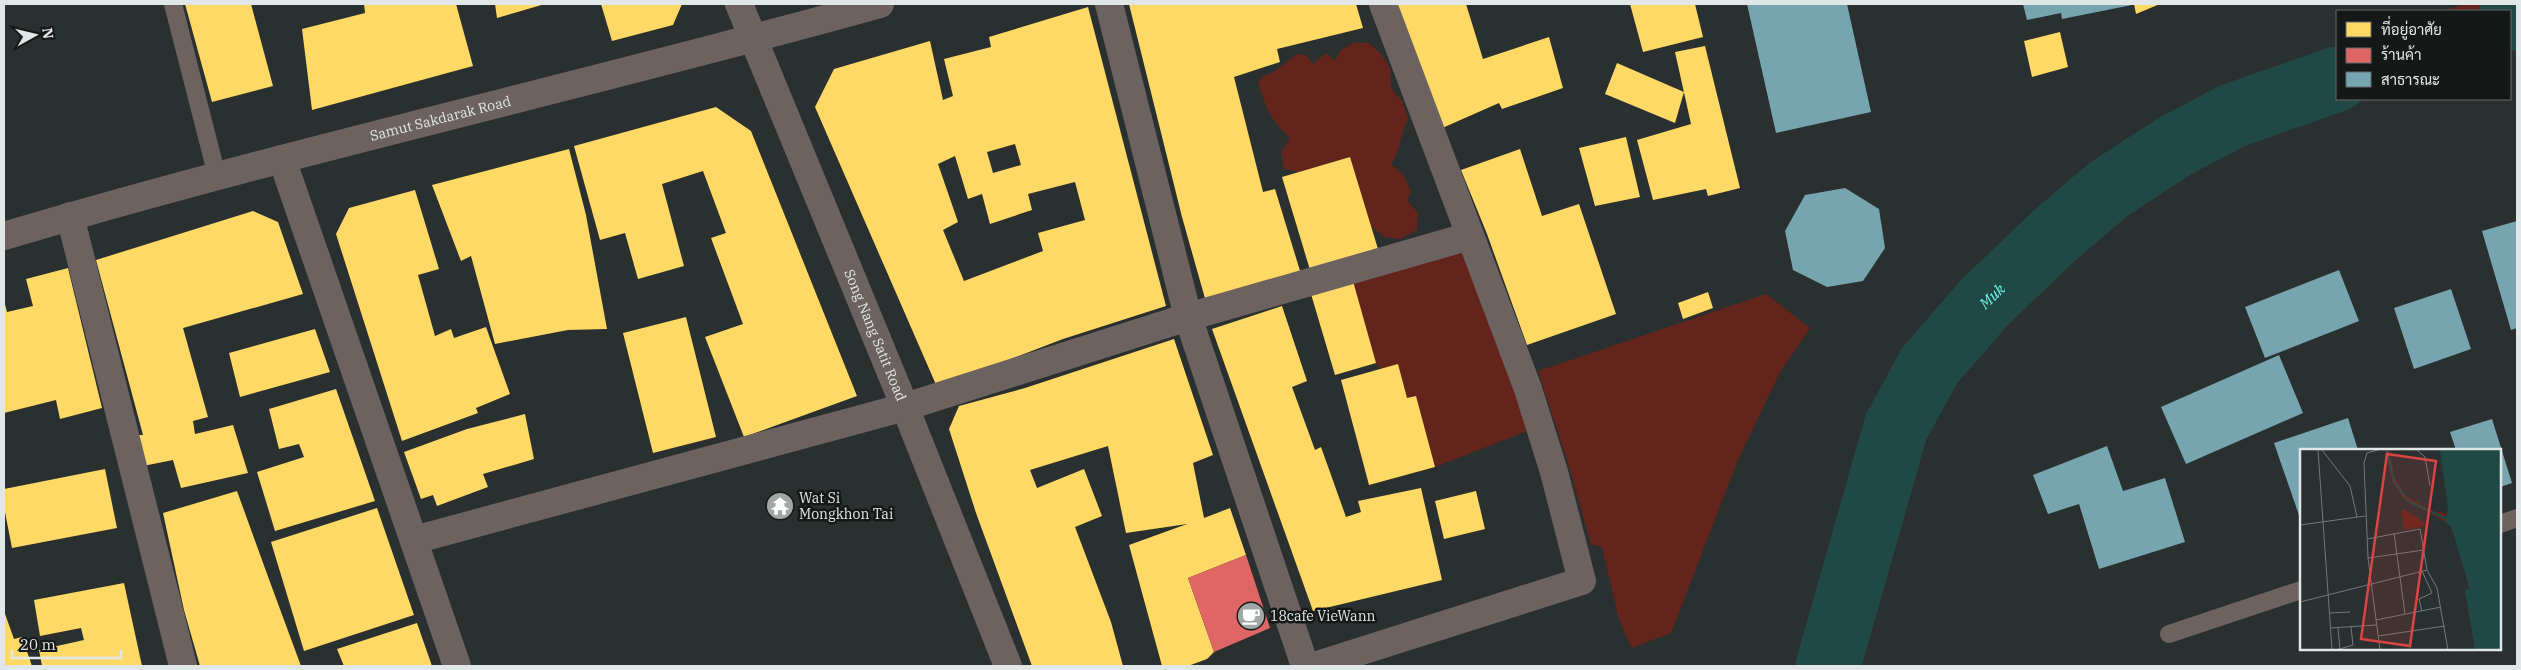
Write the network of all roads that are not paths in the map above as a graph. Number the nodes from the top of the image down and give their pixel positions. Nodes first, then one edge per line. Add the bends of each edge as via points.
1 (172, 4) edge
2 (739, 4) edge
3 (880, 4) edge
4 (1109, 4) edge
5 (1382, 4) edge
6 (753, 39) junction
7 (282, 158) junction
8 (217, 176) junction
9 (70, 216) junction
10 (4, 236) edge
11 (1470, 236) junction
12 (1188, 317) junction
13 (905, 407) junction
14 (2517, 518) edge
15 (2501, 524) edge
16 (414, 540) junction
17 (2300, 590) edge
18 (2169, 634) dead end
19 (183, 666) edge
20 (457, 666) edge
21 (1008, 666) edge
22 (1305, 666) edge
23 (1314, 666) edge

1 - 8 lane
2 - 6 street, Song Nang Satit Road
3 - 6 street, Samut Sakdarak Road
4 - 12 street
5 - 11 street
6 - 7 street, Samut Sakdarak Road
6 - 13 street, Song Nang Satit Road
7 - 8 street, Samut Sakdarak Road
7 - 16 street
8 - 9 street, Samut Sakdarak Road
9 - 10 street, Samut Sakdarak Road
9 - 19 street
11 - 12 street
11 - 23 street via 1528,389 1554,472 1582,581
12 - 13 street
12 - 22 street
13 - 16 street
13 - 21 street, Song Nang Satit Road
14 - 15 lane
16 - 20 street
17 - 18 lane

